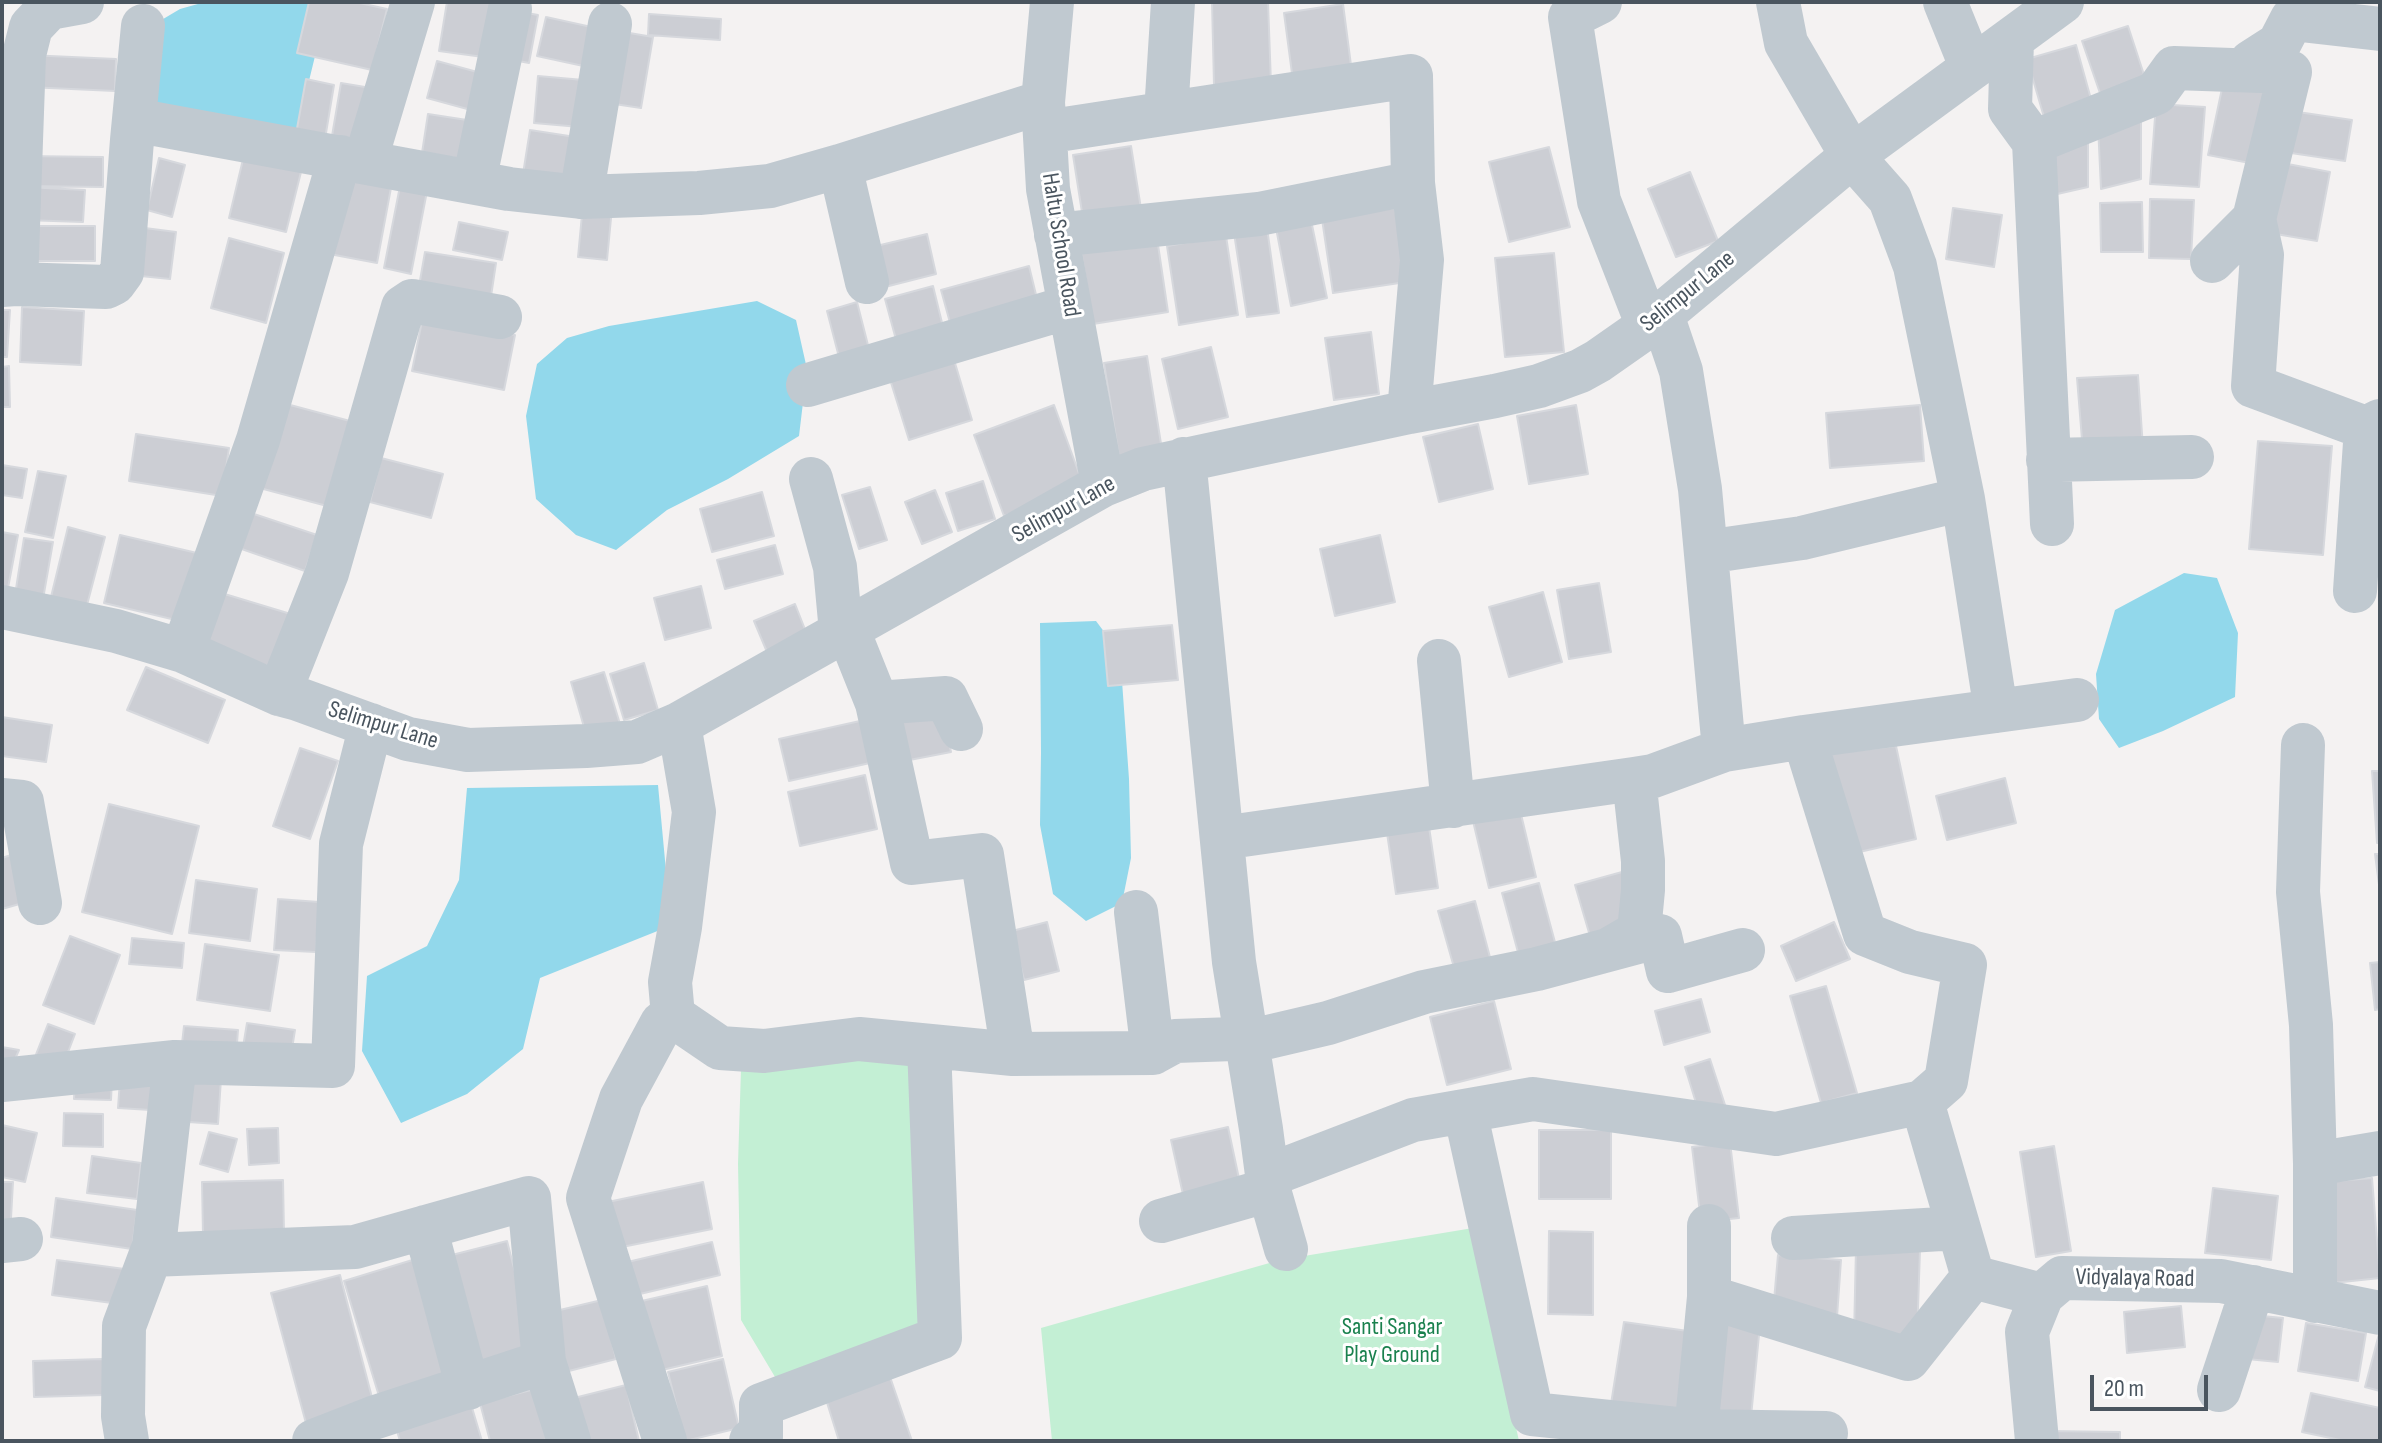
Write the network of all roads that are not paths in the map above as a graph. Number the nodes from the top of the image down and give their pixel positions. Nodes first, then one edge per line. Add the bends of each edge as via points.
1 (82, 2) edge
2 (413, 2) edge
3 (1052, 2) edge
4 (1173, 2) edge
5 (1600, 2) edge
6 (1778, 2) edge
7 (1945, 2) edge
8 (2062, 2) edge
9 (510, 9) dead end
10 (19, 19) edge
11 (610, 24) dead end
12 (143, 26) dead end
13 (2380, 29) edge
14 (2012, 40) junction
15 (1971, 66) junction
16 (2290, 72) junction
17 (1166, 113) junction
18 (1044, 117) junction
19 (134, 120) junction
20 (2034, 142) junction
21 (1852, 156) junction
22 (353, 160) junction
23 (840, 166) junction
24 (474, 182) junction
25 (1413, 183) junction
26 (581, 197) junction
27 (2254, 219) junction
28 (1056, 235) junction
29 (2212, 261) dead end
30 (867, 282) dead end
31 (9, 284) edge
32 (1069, 307) junction
33 (500, 317) dead end
34 (1655, 321) junction
35 (808, 385) dead end
36 (1409, 412) junction
37 (2373, 425) edge
38 (2192, 457) dead end
39 (1184, 459) junction
40 (2048, 460) junction
41 (811, 479) dead end
42 (1103, 485) junction
43 (1963, 499) junction
44 (2052, 524) dead end
45 (1706, 552) junction
46 (2355, 591) dead end
47 (2, 607) edge
48 (844, 630) junction
49 (183, 651) junction
50 (1439, 661) dead end
51 (279, 694) junction
52 (2077, 700) dead end
53 (877, 703) junction
54 (1996, 711) junction
55 (679, 724) junction
56 (371, 725) junction
57 (961, 729) dead end
58 (1804, 737) junction
59 (2303, 745) dead end
60 (1724, 750) junction
61 (1634, 779) junction
62 (2, 800) edge
63 (1453, 806) junction
64 (1222, 838) junction
65 (40, 903) dead end
66 (1136, 912) dead end
67 (1743, 950) dead end
68 (1606, 951) junction
69 (673, 1016) junction
70 (1245, 1039) junction
71 (929, 1046) junction
72 (1153, 1053) junction
73 (1013, 1054) junction
74 (175, 1062) junction
75 (2, 1080) edge
76 (1922, 1102) junction
77 (1465, 1111) junction
78 (2380, 1153) edge
79 (2315, 1164) junction
80 (1268, 1183) junction
81 (1161, 1221) dead end
82 (1709, 1226) dead end
83 (425, 1227) junction
84 (1958, 1228) junction
85 (1793, 1238) dead end
86 (1286, 1249) dead end
87 (151, 1255) junction
88 (1973, 1277) junction
89 (2253, 1287) junction
90 (2042, 1295) junction
91 (1709, 1297) junction
92 (2315, 1301) junction
93 (2380, 1313) edge
94 (544, 1362) junction
95 (468, 1388) junction
96 (2219, 1390) dead end
97 (1696, 1431) junction
98 (127, 1441) edge
99 (314, 1441) edge
100 (569, 1441) edge
101 (665, 1441) edge
102 (751, 1441) edge
103 (1824, 1441) edge
104 (2037, 1441) edge

1 - 10 street
2 - 22 street
3 - 18 street, Haltu School Road
4 - 17 street
5 - 34 street via 1570,17 1599,201
6 - 21 street via 1786,43
7 - 15 street
8 - 14 street, Selimpur Lane
9 - 24 street
10 - 31 street via 31,27 24,55
11 - 26 street
12 - 19 street
13 - 16 street via 2292,19 2279,44 2251,62
14 - 15 street, Selimpur Lane
14 - 20 street via 2010,109
15 - 21 street, Selimpur Lane
16 - 20 street via 2174,68 2156,93
16 - 27 street
17 - 18 street
17 - 25 street via 1411,76
18 - 23 street
18 - 28 street, Haltu School Road
19 - 22 street
19 - 31 street via 119,278 106,287
20 - 40 street
21 - 34 street, Selimpur Lane
21 - 43 street via 1890,199 1915,266
22 - 24 street
22 - 49 street
23 - 26 street via 770,186
23 - 30 street
24 - 26 street
25 - 28 street via 1259,214
25 - 36 street via 1422,260
27 - 29 street
27 - 37 street via 2262,255 2253,386
28 - 32 street, Haltu School Road
32 - 35 street
32 - 42 street, Haltu School Road
33 - 51 street via 412,301 403,307 327,573
34 - 36 street, Selimpur Lane via 1580,371 1539,386
34 - 45 street via 1681,371
36 - 39 street, Selimpur Lane
37 - 46 street
38 - 40 street
39 - 42 street, Selimpur Lane
39 - 64 street
40 - 44 street
41 - 48 street via 835,567
42 - 48 street, Selimpur Lane
43 - 45 street via 1802,538
43 - 54 street
45 - 60 street
47 - 49 street, Selimpur Lane
48 - 53 street
48 - 55 street, Selimpur Lane
49 - 51 street, Selimpur Lane
50 - 63 street
51 - 56 street, Selimpur Lane
52 - 54 street
53 - 57 street via 946,698
53 - 73 street via 912,863 982,855
54 - 58 street
55 - 56 street, Selimpur Lane via 637,742 468,750 408,739
55 - 69 street via 694,812 670,982
56 - 74 street via 341,844 333,1066
58 - 60 street
58 - 76 street via 1865,934 1965,965 1946,1081
59 - 79 street via 2298,892 2311,1025
60 - 61 street
61 - 63 street
61 - 68 street via 1643,861 1639,932
62 - 65 street via 22,802
63 - 64 street
64 - 70 street
66 - 72 street
67 - 68 street via 1668,971 1660,936
68 - 70 street via 1424,992 1328,1023
69 - 71 street via 720,1048 764,1051 859,1039
69 - 101 street via 662,1023 621,1099 588,1198
70 - 72 street via 1175,1041
70 - 80 street
71 - 73 street
71 - 102 street via 940,1338 761,1405 761,1437
72 - 73 street
74 - 75 street
74 - 87 street
76 - 77 street via 1776,1134 1533,1099
76 - 84 street
77 - 80 street via 1413,1120
77 - 97 street via 1532,1414
78 - 79 street
79 - 92 street
80 - 81 street
80 - 86 street
82 - 91 street
83 - 87 street via 355,1247
83 - 94 street via 529,1198
83 - 95 street
84 - 85 street
84 - 88 street
87 - 98 street via 124,1326
88 - 90 street
88 - 91 street via 1908,1359
89 - 90 street, Vidyalaya Road via 2221,1281 2062,1278
89 - 92 street, Vidyalaya Road
89 - 96 street
90 - 104 street, Vidyalaya Road via 2027,1332
91 - 97 street
92 - 93 street, Vidyalaya Road
94 - 95 street
94 - 100 street
95 - 99 street
97 - 103 street via 1826,1433

